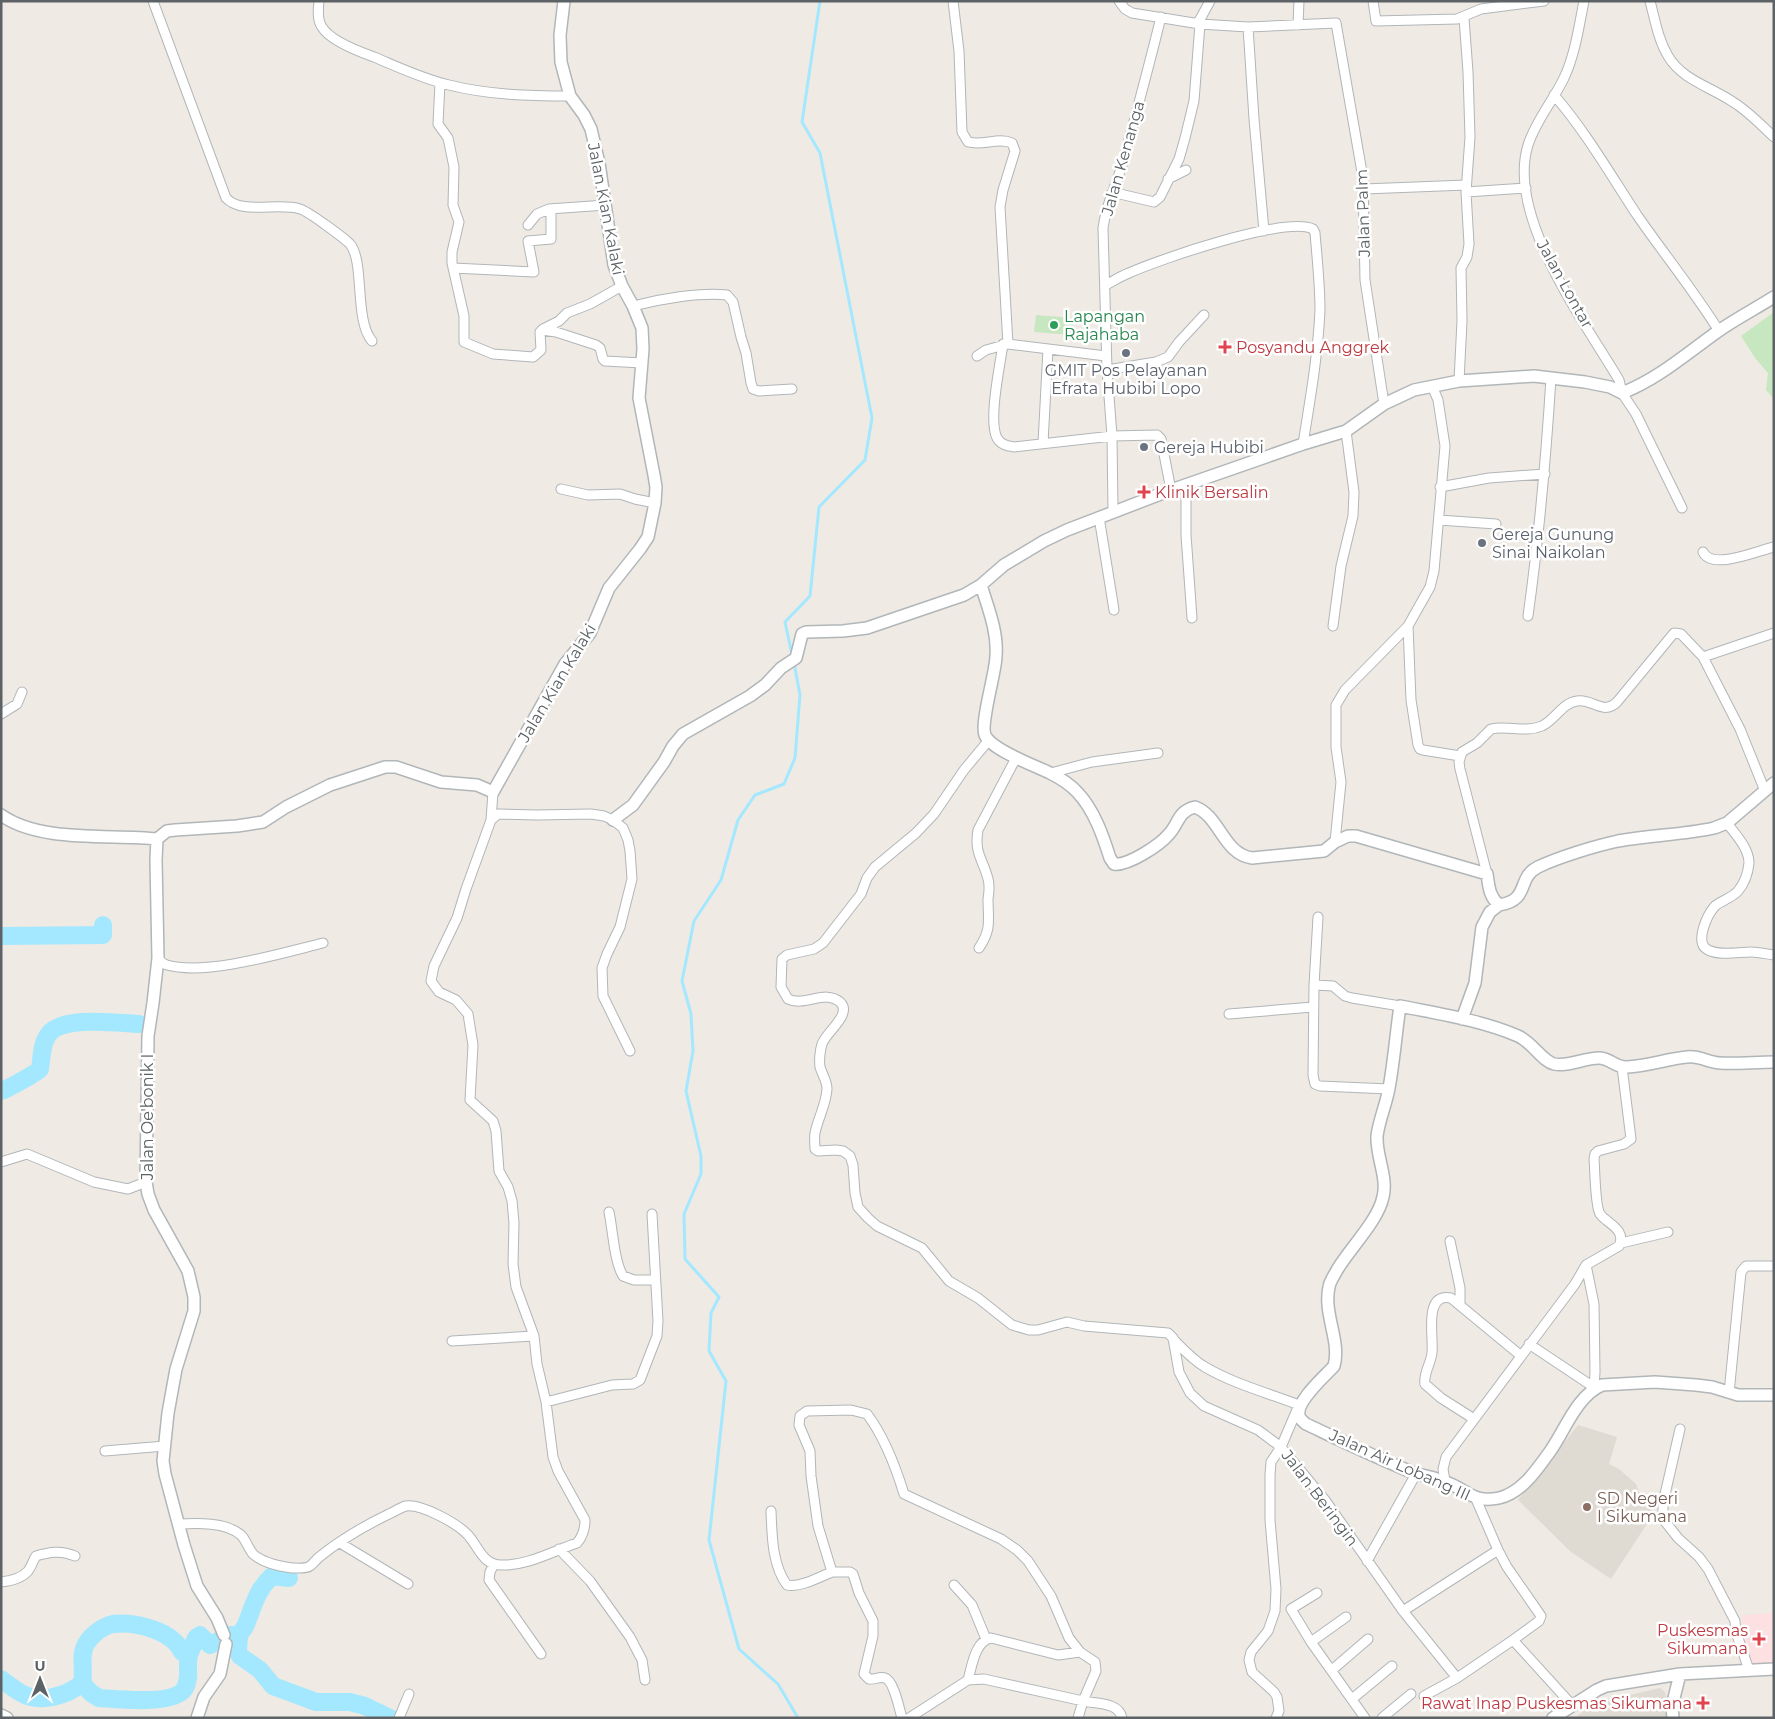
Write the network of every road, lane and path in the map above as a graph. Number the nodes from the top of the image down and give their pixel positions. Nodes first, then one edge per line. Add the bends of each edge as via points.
1 (153, 1) edge
2 (318, 1) edge
3 (564, 1) edge
4 (953, 1) edge
5 (1119, 1) edge
6 (1210, 1) edge
7 (1299, 1) edge
8 (1373, 1) edge
9 (1544, 1) edge
10 (1584, 1) edge
11 (1650, 1) edge
12 (1161, 17) junction
13 (1464, 18) junction
14 (1199, 24) junction
15 (1298, 25) junction
16 (1248, 27) junction
17 (440, 83) junction
18 (1554, 95) junction
19 (570, 96) junction
20 (1774, 137) edge
21 (1186, 170) dead end
22 (1168, 179) junction
23 (1466, 188) junction
24 (1526, 188) junction
25 (1364, 189) junction
26 (1111, 194) junction
27 (606, 205) junction
28 (551, 209) junction
29 (528, 225) dead end
30 (1264, 231) junction
31 (453, 268) junction
32 (1106, 285) junction
33 (622, 286) junction
34 (1774, 297) edge
35 (633, 306) junction
36 (1204, 314) dead end
37 (542, 330) junction
38 (1719, 331) junction
39 (372, 341) dead end
40 (1005, 344) junction
41 (1048, 348) junction
42 (977, 356) dead end
43 (1106, 356) junction
44 (642, 363) junction
45 (1107, 370) junction
46 (1551, 378) junction
47 (1459, 381) junction
48 (1432, 386) junction
49 (792, 389) dead end
50 (1622, 393) junction
51 (1384, 404) junction
52 (1346, 431) junction
53 (1112, 436) junction
54 (1043, 443) junction
55 (1303, 444) junction
56 (1545, 474) junction
57 (1186, 484) junction
58 (1440, 487) junction
59 (564, 488) dead end
60 (1171, 490) junction
61 (655, 503) junction
62 (1682, 508) dead end
63 (1113, 511) junction
64 (1099, 517) junction
65 (1439, 520) junction
66 (1496, 524) dead end
67 (1774, 547) edge
68 (1703, 552) dead end
69 (981, 585) junction
70 (1114, 610) dead end
71 (1528, 616) dead end
72 (1192, 618) dead end
73 (1333, 626) dead end
74 (1408, 626) junction
75 (1774, 633) edge
76 (1703, 657) junction
77 (22, 692) dead end
78 (1, 714) edge
79 (989, 740) junction
80 (1158, 753) dead end
81 (1460, 756) junction
82 (1016, 758) junction
83 (1051, 773) junction
84 (1770, 787) edge
85 (493, 792) junction
86 (1, 815) edge
87 (491, 820) junction
88 (614, 820) junction
89 (1727, 823) junction
90 (157, 839) junction
91 (1335, 842) junction
92 (1487, 874) junction
93 (1499, 905) junction
94 (1318, 917) dead end
95 (323, 943) dead end
96 (979, 948) dead end
97 (1774, 955) edge
98 (158, 958) junction
99 (1314, 985) junction
100 (1400, 1006) junction
101 (1313, 1007) junction
102 (1229, 1014) dead end
103 (1462, 1019) junction
104 (630, 1051) dead end
105 (1774, 1062) edge
106 (1622, 1067) junction
107 (1389, 1089) junction
108 (1, 1162) edge
109 (146, 1182) junction
110 (609, 1212) dead end
111 (652, 1214) dead end
112 (1668, 1232) dead end
113 (1450, 1241) dead end
114 (1621, 1243) junction
115 (1586, 1265) junction
116 (1774, 1266) edge
117 (655, 1280) junction
118 (1460, 1304) junction
119 (534, 1336) junction
120 (1173, 1338) junction
121 (452, 1341) dead end
122 (1529, 1344) junction
123 (1520, 1355) junction
124 (1594, 1388) junction
125 (1729, 1393) junction
126 (1774, 1395) edge
127 (546, 1402) junction
128 (1299, 1405) junction
129 (1474, 1419) junction
130 (1680, 1430) dead end
131 (165, 1446) junction
132 (1281, 1447) junction
133 (104, 1451) dead end
134 (1416, 1474) junction
135 (1445, 1481) junction
136 (1476, 1499) junction
137 (771, 1511) dead end
138 (179, 1524) junction
139 (340, 1543) junction
140 (558, 1549) junction
141 (1498, 1550) junction
142 (75, 1556) dead end
143 (1367, 1560) junction
144 (494, 1564) junction
145 (832, 1572) junction
146 (1, 1582) edge
147 (408, 1584) dead end
148 (954, 1585) dead end
149 (1317, 1593) dead end
150 (1403, 1611) junction
151 (1346, 1617) dead end
152 (986, 1639) junction
153 (1368, 1639) dead end
154 (1513, 1640) junction
155 (1311, 1642) junction
156 (1080, 1652) junction
157 (541, 1654) dead end
158 (1392, 1666) dead end
159 (1774, 1669) edge
160 (1332, 1670) junction
161 (1749, 1670) junction
162 (1680, 1674) junction
163 (1457, 1678) junction
164 (645, 1680) dead end
165 (968, 1680) junction
166 (409, 1694) dead end
167 (1411, 1694) dead end
168 (1424, 1696) dead end
169 (1352, 1699) junction
170 (1083, 1702) junction
171 (1572, 1705) junction
172 (1, 1715) edge
173 (399, 1717) edge
174 (7, 1718) edge
175 (197, 1718) edge
176 (902, 1718) edge
177 (909, 1718) edge
178 (1078, 1718) edge
179 (1122, 1718) edge
180 (1276, 1718) edge
181 (1365, 1718) edge
182 (1382, 1718) edge
183 (1553, 1718) edge
184 (1673, 1718) edge

1 - 39 street via 226,198 236,206 300,209 349,244 356,258 364,320
2 - 17 street via 321,26 330,35 350,48
3 - 19 street, Jalan Kian Kalaki via 560,47
4 - 40 street via 959,51 962,132 968,142 974,144 1003,141 1012,143 1014,147 1000,207
5 - 12 street via 1132,13
6 - 14 street
7 - 15 street
8 - 13 street via 1376,21
9 - 13 street via 1481,9
10 - 18 street, Jalan Lontar via 1570,62
11 - 20 street via 1663,48 1678,69 1735,103
12 - 14 street
12 - 26 street, Jalan Kenanga via 1122,166
13 - 23 street via 1470,138
14 - 16 street
14 - 22 street via 1194,101 1179,159
15 - 16 street
15 - 25 street, Jalan Palm via 1336,23
16 - 30 street
17 - 19 street via 517,96
17 - 31 street via 438,124 448,138 451,150 453,205 458,218 452,252
18 - 24 street, Jalan Lontar via 1528,147
18 - 38 street via 1586,135
19 - 27 street, Jalan Kian Kalaki via 591,129
21 - 22 street
22 - 26 street via 1160,197 1154,202
23 - 24 street
23 - 25 street
23 - 47 street via 1469,251 1461,268
24 - 50 street, Jalan Lontar via 1540,242 1619,380
25 - 51 street, Jalan Palm via 1365,280
26 - 32 street, Jalan Kenanga via 1103,228
27 - 28 street
27 - 33 street, Jalan Kian Kalaki via 613,259
28 - 29 street via 537,214
28 - 31 street via 551,239 528,241 534,272
30 - 32 street via 1177,254 1127,273
30 - 55 street via 1305,226 1315,233 1320,310
31 - 37 street via 464,316 464,342 493,354 527,358 541,350
32 - 43 street, Jalan Kenanga
33 - 35 street, Jalan Kian Kalaki
33 - 37 street via 567,313
34 - 38 street
35 - 44 street, Jalan Kian Kalaki via 642,328
35 - 49 street via 676,298 727,295 734,302 753,389
36 - 45 street via 1168,357
37 - 44 street via 596,345 605,361
38 - 50 street via 1650,380
40 - 41 street
40 - 42 street
40 - 54 street via 995,405 994,424 998,438 1007,446
41 - 43 street
41 - 54 street
43 - 45 street, Jalan Kenanga
44 - 61 street, Jalan Kian Kalaki via 640,398 656,487
45 - 53 street, Jalan Kenanga
46 - 47 street via 1534,376
46 - 50 street via 1610,387
46 - 56 street
47 - 48 street
48 - 51 street via 1414,390
48 - 58 street via 1438,400 1445,446
50 - 62 street, Jalan Lontar via 1636,414
51 - 52 street
52 - 55 street
52 - 73 street via 1354,492 1353,516 1341,566
53 - 54 street
53 - 60 street via 1157,435 1161,439
53 - 63 street, Jalan Kenanga
55 - 57 street
56 - 58 street via 1489,478
56 - 71 street
57 - 60 street
57 - 72 street
58 - 65 street
59 - 61 street via 622,494
60 - 63 street
61 - 85 street, Jalan Kian Kalaki via 648,537 609,588 590,633 566,664
63 - 64 street
64 - 69 street via 1044,541 1004,565
64 - 70 street
65 - 66 street
65 - 74 street via 1430,587
67 - 68 street via 1725,560 1709,558
69 - 79 street via 996,645 984,723 984,735
69 - 88 street via 964,596 867,628 806,632 800,638 796,658 765,685 683,734 633,805
74 - 81 street via 1411,700 1418,745 1423,750
74 - 91 street via 1345,690 1336,705 1336,747 1341,782
75 - 76 street
76 - 81 street via 1681,634 1674,633 1614,705 1603,708 1575,701 1542,726 1491,729
76 - 84 street
77 - 78 street via 17,704
79 - 82 street
79 - 120 street via 934,814 875,867 861,894 823,943 782,959 781,987 788,1000 798,1002 825,997 842,1004 844,1010 821,1048 819,1063 827,1094 814,1134 815,1149 843,1152 850,1156 858,1207 868,1218 877,1226 922,1248 949,1281 978,1298 1012,1325 1038,1330 1067,1322 1165,1332
80 - 83 street via 1092,762
81 - 92 street via 1460,769
82 - 83 street
82 - 96 street via 978,830 978,851 989,881 990,922
83 - 91 street via 1068,784 1084,801 1114,864 1126,863 1157,845 1174,829 1182,812 1195,807 1211,819 1228,844 1244,857 1324,851
84 - 89 street
85 - 87 street
85 - 90 street via 477,786 441,782 396,767 385,768 330,785 263,822 167,831
86 - 90 street via 41,832
87 - 88 street via 498,814 592,814
87 - 119 street via 458,918 434,966 431,980 439,992 456,1000 468,1014 473,1045 470,1100 493,1120 496,1131 499,1171 512,1201 516,1287
88 - 104 street via 623,828 628,840 632,879 620,927 602,968 603,996
89 - 93 street via 1697,832 1597,846 1532,871 1517,899
89 - 97 street via 1745,849 1748,869 1736,893 1710,913 1702,942 1708,950 1716,952
90 - 98 street, Jalan Oe'bonik I
91 - 92 street via 1356,836
92 - 93 street via 1490,893
93 - 103 street via 1490,912 1482,927 1475,984
94 - 99 street
95 - 98 street via 205,968 164,965
98 - 109 street, Jalan Oe'bonik I via 148,1036
99 - 100 street via 1333,986 1352,998
99 - 101 street
100 - 103 street
100 - 107 street
101 - 102 street
101 - 107 street via 1315,1084
103 - 106 street via 1515,1034 1554,1064 1605,1058
105 - 106 street via 1720,1064 1688,1057
106 - 114 street via 1631,1139 1598,1151 1594,1159 1598,1208 1601,1216 1613,1224
107 - 128 street via 1377,1137 1384,1196 1329,1285 1330,1324 1336,1354 1334,1366
108 - 109 street via 27,1154 94,1182 128,1189
109 - 131 street, Jalan Oe'bonik I via 154,1210 188,1271 194,1297 192,1319 176,1369
110 - 117 street via 623,1276 634,1280
111 - 117 street
112 - 114 street
113 - 118 street via 1460,1288
114 - 115 street
115 - 122 street
115 - 124 street via 1594,1304
116 - 125 street via 1746,1266 1741,1272
117 - 127 street via 657,1336 640,1380
118 - 123 street
118 - 129 street via 1445,1297 1434,1304 1432,1355 1424,1381 1441,1398
119 - 121 street
119 - 127 street
120 - 128 street via 1204,1367
120 - 132 street, Jalan Beringin via 1179,1372 1196,1400 1258,1430
122 - 123 street
122 - 124 street
123 - 129 street
124 - 125 street via 1655,1382 1712,1387
124 - 136 street, Jalan Air Lobang III via 1523,1485 1510,1495
125 - 126 street
127 - 140 street via 553,1457 584,1520 585,1529 578,1543
128 - 132 street
128 - 134 street, Jalan Air Lobang III via 1298,1414 1306,1424
129 - 135 street via 1446,1457
130 - 161 street via 1663,1504 1663,1519 1708,1569 1735,1621
131 - 133 street
131 - 138 street, Jalan Oe'bonik I via 164,1474
132 - 143 street, Jalan Beringin via 1325,1500
132 - 180 street via 1271,1462 1270,1475 1276,1611 1268,1631 1248,1660 1252,1672 1277,1697 1279,1711
134 - 135 street, Jalan Air Lobang III
134 - 143 street
135 - 136 street, Jalan Air Lobang III
136 - 141 street
137 - 145 street via 774,1549 787,1585
138 - 139 street via 203,1522 229,1528 240,1534 252,1553 261,1559 292,1568 310,1566
138 - 175 street, Jalan Oe'bonik I via 197,1586 217,1618 225,1640 220,1674 204,1697
139 - 144 street via 362,1527 406,1506 420,1508 453,1523 476,1544 480,1554
139 - 147 street
140 - 144 street via 528,1561 501,1566
140 - 164 street via 590,1581 630,1637 642,1660
141 - 150 street
141 - 154 street via 1541,1616
142 - 146 street via 55,1551 36,1556 24,1574
143 - 150 street, Jalan Beringin
144 - 157 street via 489,1580
145 - 156 street via 818,1526 810,1451 799,1421 807,1411 857,1410 866,1414 878,1433 904,1494 1000,1539 1028,1561 1051,1596 1069,1638
145 - 176 street via 853,1574 874,1629 864,1674 869,1680 880,1677 891,1682
148 - 152 street via 972,1605
149 - 155 street via 1291,1609
150 - 163 street, Jalan Beringin
151 - 155 street
152 - 156 street via 1058,1655
152 - 165 street via 980,1645
153 - 160 street
154 - 163 street
154 - 171 street
155 - 160 street
156 - 170 street via 1096,1665
158 - 169 street
159 - 161 street
160 - 169 street
161 - 162 street
162 - 171 street via 1606,1686
162 - 184 street via 1672,1706
163 - 168 street
165 - 170 street via 984,1680
165 - 177 street
166 - 173 street
167 - 182 street
169 - 181 street
170 - 178 street
170 - 179 street via 1116,1707
171 - 183 street
172 - 174 street

